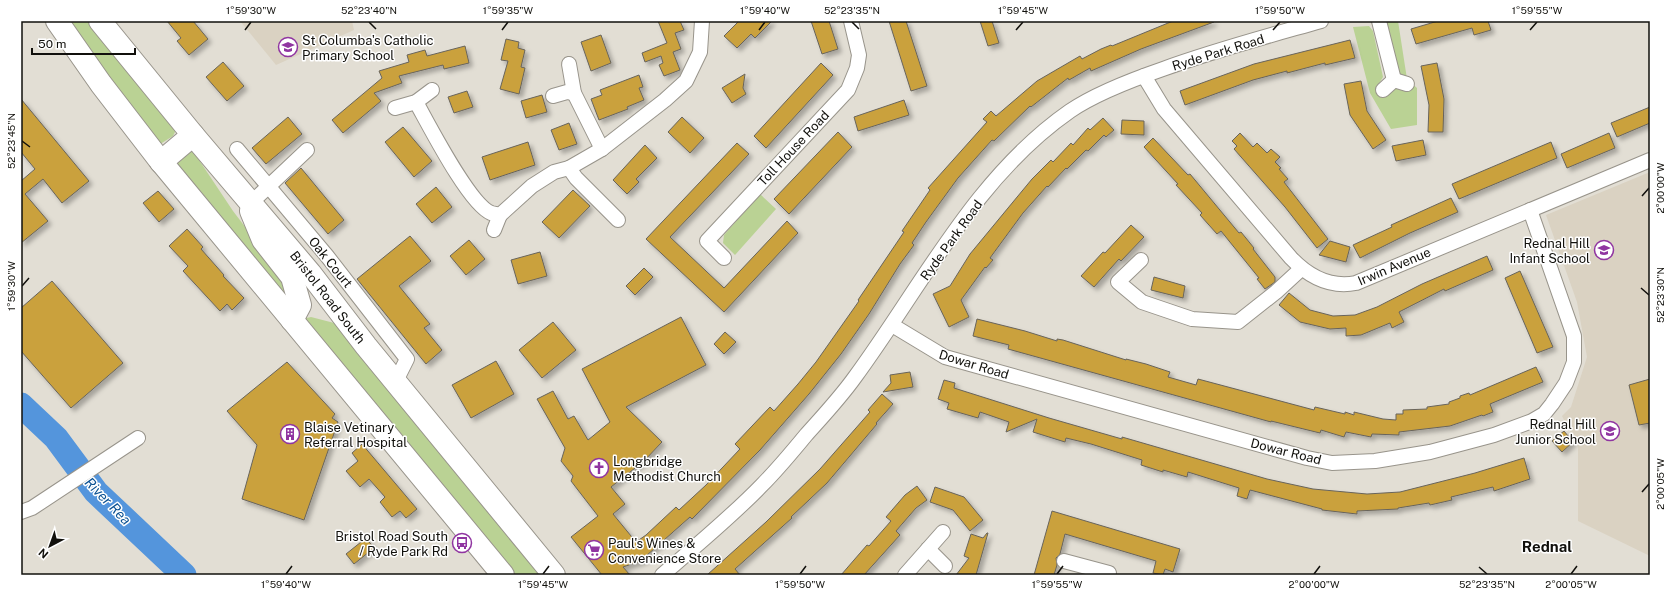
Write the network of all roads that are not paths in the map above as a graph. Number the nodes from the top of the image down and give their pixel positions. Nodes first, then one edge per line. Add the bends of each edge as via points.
1 (57, 21) edge
2 (100, 21) edge
3 (702, 21) edge
4 (851, 21) edge
5 (1321, 21) edge
6 (1379, 21) edge
7 (569, 64) dead end
8 (1144, 76) junction
9 (432, 90) dead end
10 (1383, 90) dead end
11 (574, 93) junction
12 (553, 96) dead end
13 (416, 102) junction
14 (395, 108) dead end
15 (193, 135) junction
16 (237, 149) dead end
17 (602, 149) junction
18 (307, 150) dead end
19 (1650, 160) edge
20 (161, 162) junction
21 (569, 168) junction
22 (269, 186) junction
23 (248, 198) junction
24 (1530, 210) junction
25 (500, 215) junction
26 (618, 220) dead end
27 (494, 230) dead end
28 (724, 258) dead end
29 (1141, 260) dead end
30 (1301, 269) junction
31 (291, 310) junction
32 (342, 313) junction
33 (892, 325) junction
34 (396, 381) junction
35 (138, 438) dead end
36 (21, 512) edge
37 (943, 532) dead end
38 (928, 549) junction
39 (1064, 561) dead end
40 (946, 566) dead end
41 (1080, 571) edge
42 (1109, 573) dead end
43 (503, 575) edge
44 (554, 575) edge
45 (662, 575) edge
46 (905, 575) edge

1 - 20 highway
2 - 15 highway, Bristol Road South
3 - 17 street via 700,52 686,81
4 - 28 street, Toll House Road via 858,68 848,90 707,241
5 - 8 street, Ryde Park Road via 1210,52
6 - 10 street via 1401,82
7 - 11 street
8 - 30 street, Irwin Avenue via 1164,109
8 - 33 street, Ryde Park Road via 1071,110 1024,149 1004,169 958,226
9 - 13 street
11 - 12 street
11 - 17 street
13 - 14 street
13 - 25 street via 464,186 490,213
15 - 20 highway
15 - 23 highway, Bristol Road South
16 - 22 street, Oak Court
17 - 21 street
18 - 22 street
19 - 24 street, Irwin Avenue
20 - 31 highway
21 - 25 street via 554,172 532,186
21 - 26 street
22 - 23 street
22 - 34 street, Oak Court via 407,359
23 - 31 highway via 263,240 292,277
23 - 32 highway, Bristol Road South
24 - 30 street, Irwin Avenue via 1356,283 1336,285 1320,280
24 - 33 street, Dowar Road via 1574,336 1574,362 1566,383 1544,414 1532,421 1494,435 1430,452 1375,462 1332,463 1307,458 945,357
25 - 27 street
29 - 30 street via 1118,282 1142,302 1192,319 1238,322
31 - 32 highway
31 - 43 highway
32 - 34 highway, Bristol Road South
33 - 45 street, Ryde Park Road via 849,385 762,485 709,536
34 - 44 highway, Bristol Road South
35 - 36 street via 32,508
37 - 38 street
38 - 40 street
38 - 46 street
39 - 41 street
41 - 42 street

